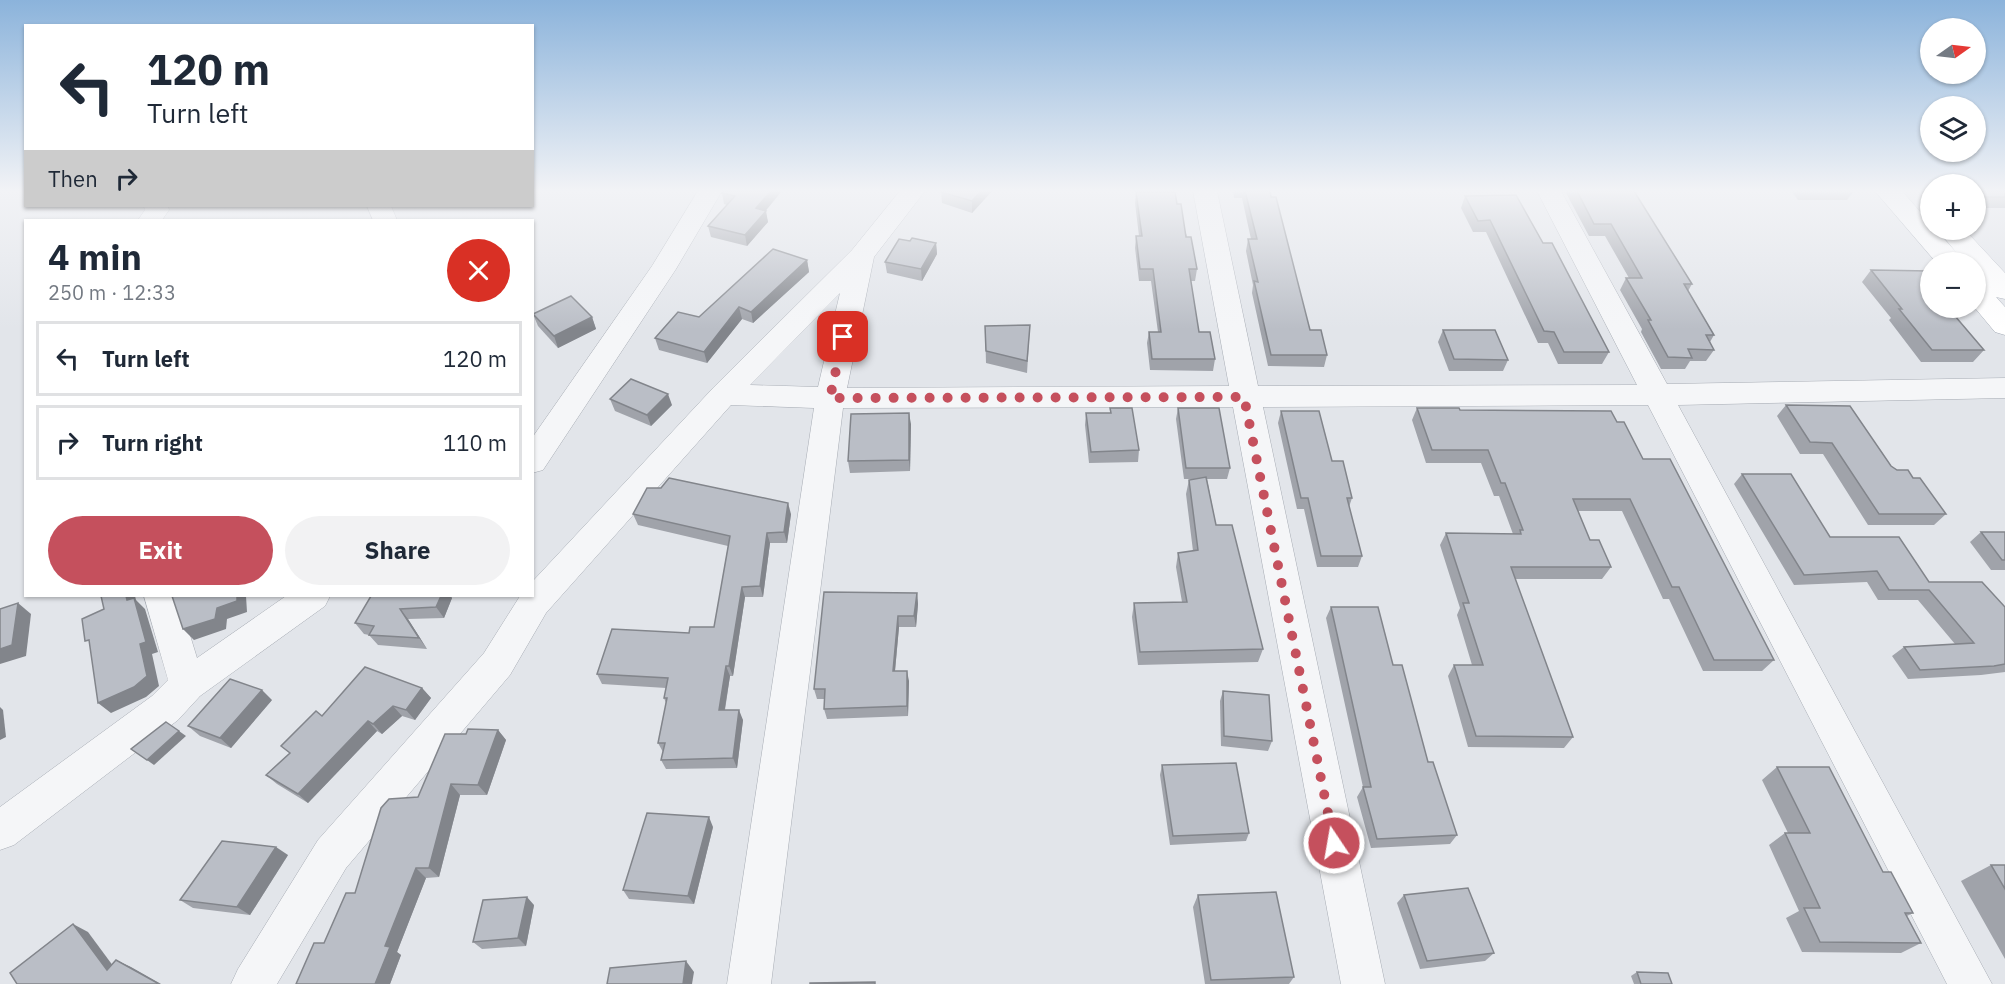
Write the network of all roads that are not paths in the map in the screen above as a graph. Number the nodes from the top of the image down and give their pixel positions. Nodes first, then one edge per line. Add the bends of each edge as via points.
1 (682, 237) edge
2 (876, 237) edge
3 (1213, 237) edge
4 (1573, 237) edge
5 (1928, 237) edge
6 (1960, 240) edge
7 (1941, 252) edge
8 (861, 256) junction
9 (2005, 290) edge
10 (1986, 303) edge
11 (2005, 325) edge
12 (2005, 388) edge
13 (724, 394) junction
14 (1656, 395) junction
15 (1244, 397) junction
16 (830, 398) junction
17 (534, 459) edge
18 (534, 593) edge
19 (160, 597) edge
20 (311, 597) edge
21 (528, 599) edge
22 (187, 686) junction
23 (0, 831) edge
24 (253, 984) edge
25 (749, 984) edge
26 (1363, 984) edge
27 (1970, 984) edge

1 - 17 street
2 - 8 street
3 - 15 street
4 - 14 street
5 - 7 main road
6 - 9 main road
8 - 13 street
8 - 16 street
10 - 11 main road
12 - 14 street
13 - 16 street
13 - 18 street
14 - 15 street
14 - 27 street
15 - 16 street
15 - 26 street
16 - 25 street
19 - 22 street
20 - 22 street via 272,621 238,651
21 - 24 street via 497,664 332,854
22 - 23 street via 165,708

